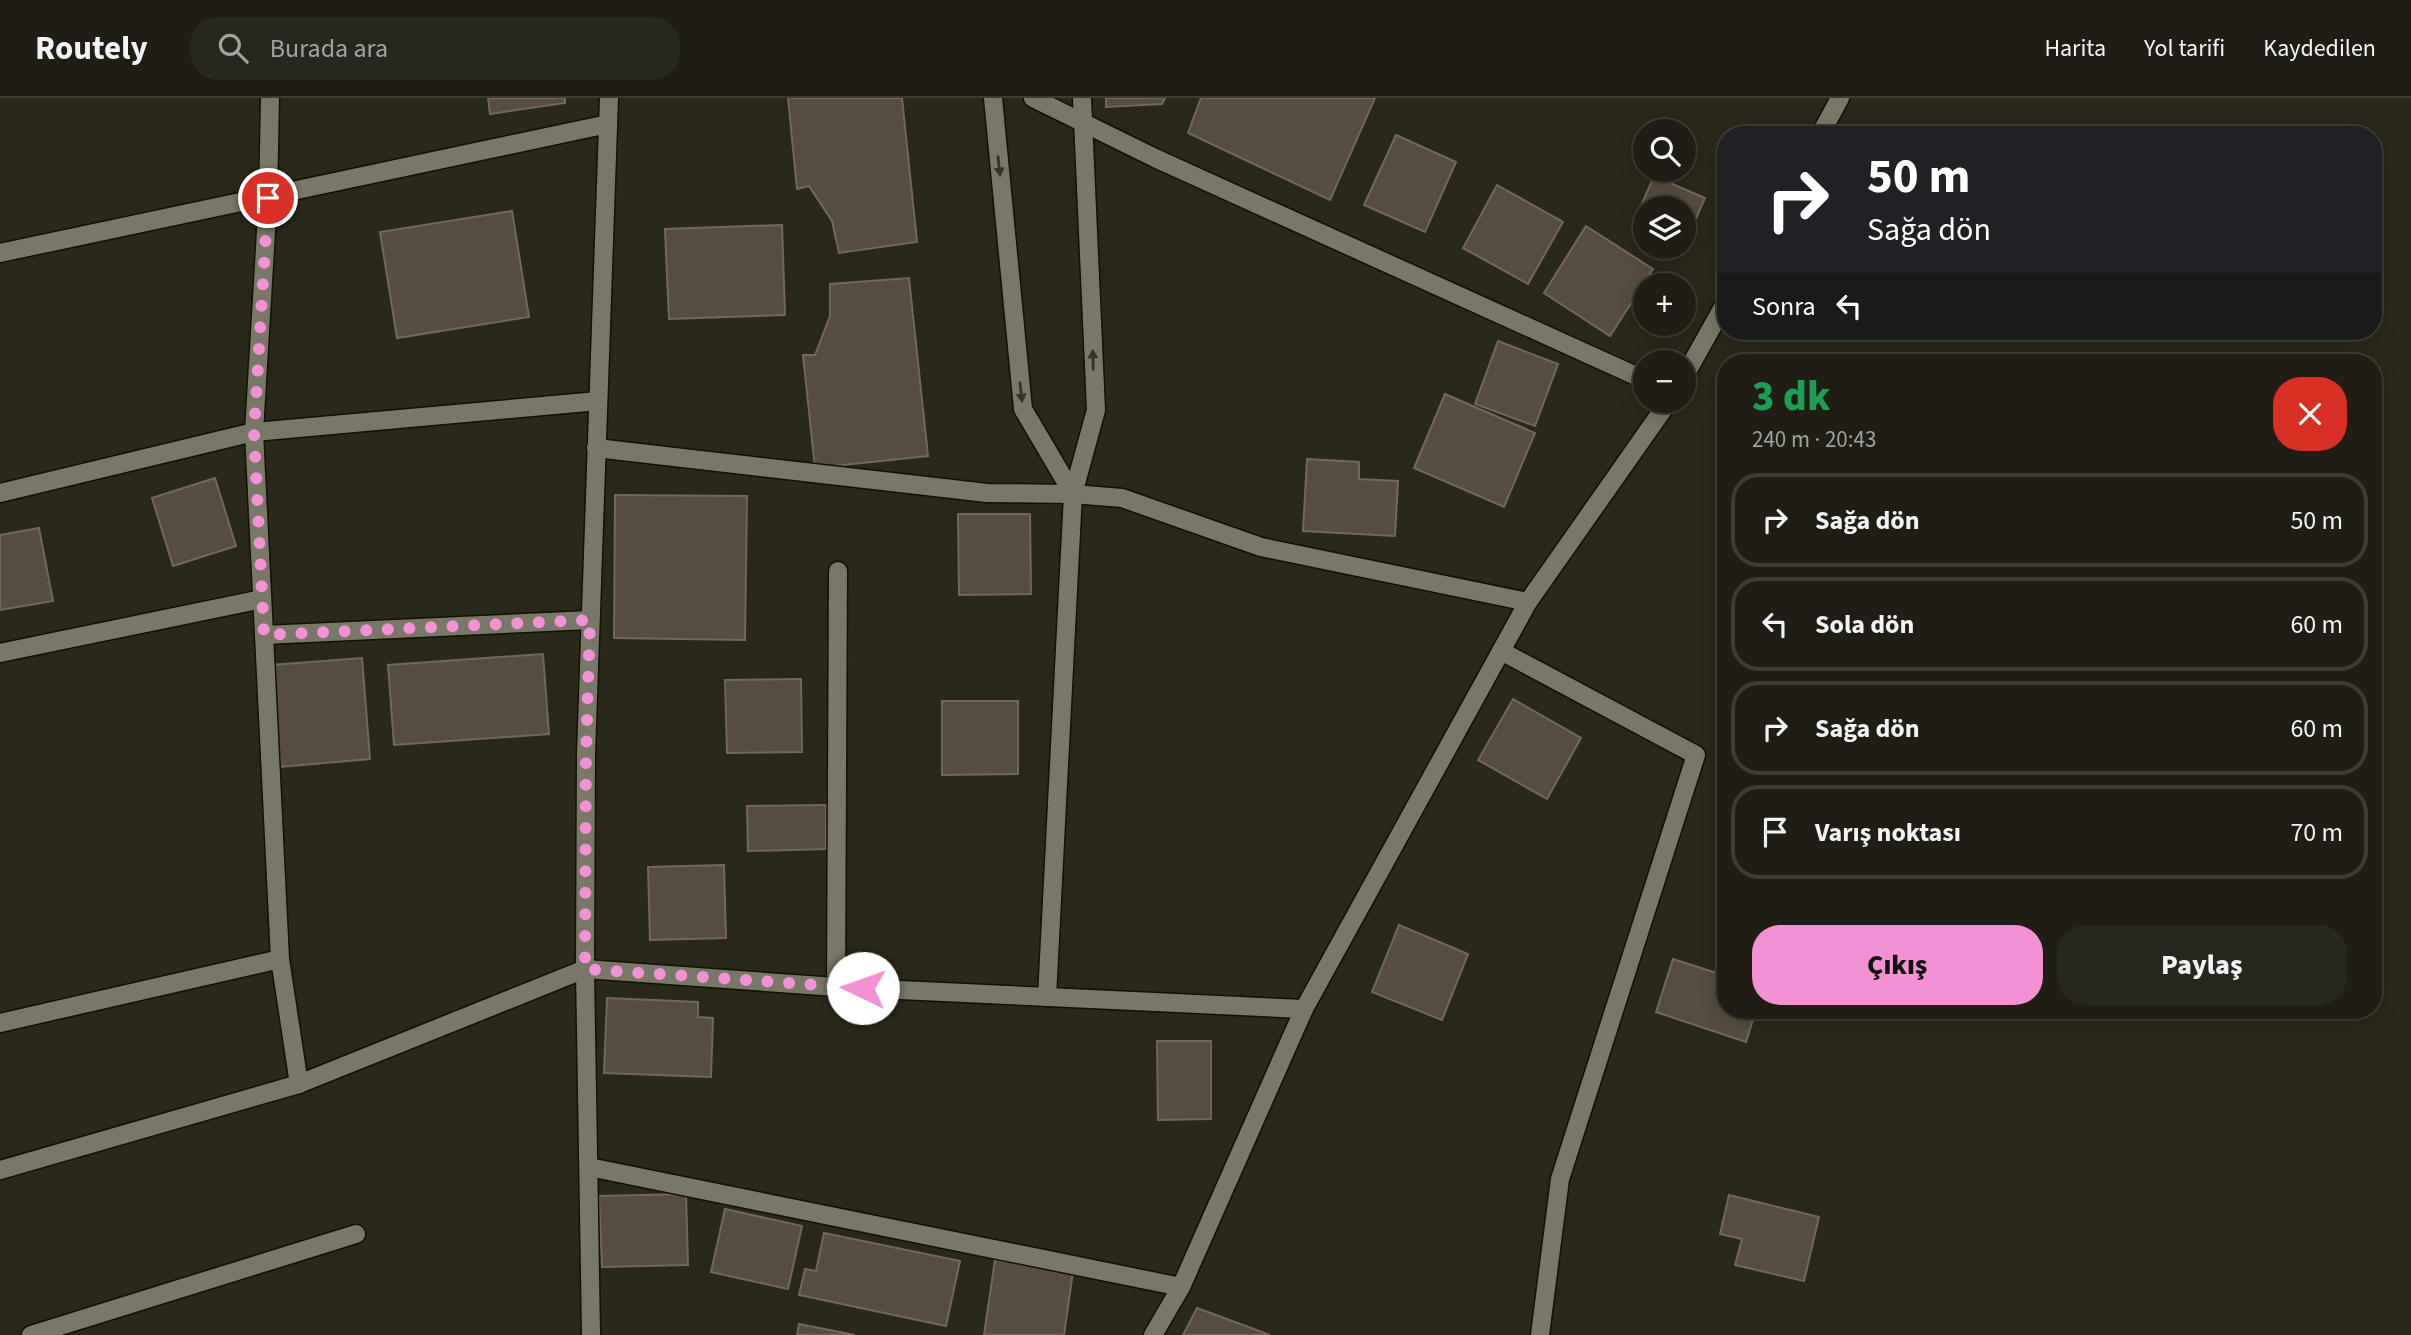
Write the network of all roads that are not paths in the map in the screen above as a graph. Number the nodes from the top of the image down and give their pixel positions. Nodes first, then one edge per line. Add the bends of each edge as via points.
1 (270, 98) edge
2 (609, 98) edge
3 (993, 98) edge
4 (1033, 98) edge
5 (1082, 98) edge
6 (1840, 98) edge
7 (1083, 123) junction
8 (608, 124) junction
9 (1824, 126) edge
10 (268, 198) junction
11 (0, 253) edge
12 (1717, 318) edge
13 (1696, 356) edge
14 (1633, 375) edge
15 (598, 401) junction
16 (1661, 413) edge
17 (254, 432) junction
18 (596, 448) junction
19 (0, 493) edge
20 (1073, 494) junction
21 (838, 571) dead end
22 (262, 599) junction
23 (1528, 602) junction
24 (590, 620) junction
25 (264, 635) junction
26 (1501, 651) junction
27 (0, 653) edge
28 (279, 959) junction
29 (585, 969) junction
30 (836, 987) junction
31 (1046, 997) junction
32 (1304, 1009) junction
33 (0, 1023) edge
34 (299, 1084) junction
35 (589, 1167) junction
36 (0, 1170) edge
37 (356, 1234) dead end
38 (1181, 1287) junction
39 (31, 1335) edge
40 (590, 1335) edge
41 (1153, 1335) edge
42 (1540, 1335) edge

1 - 10 street
2 - 8 street
3 -> 20 street via 1023,409
4 - 7 street
5 - 7 street
6 - 9 street
7 - 14 street
20 -> 7 street via 1096,410
8 - 10 street
8 - 15 street
10 - 11 street
10 - 17 street
12 - 13 street
15 - 17 street
15 - 18 street
16 - 23 street
17 - 19 street
17 - 22 street
18 - 20 street via 987,493
18 - 24 street
20 - 23 street via 1122,498 1261,547
20 - 31 street
21 - 30 street
22 - 25 street
22 - 27 street
23 - 26 street
24 - 25 street
24 - 29 street
25 - 28 street
26 - 32 street
26 - 42 street via 1696,755 1560,1179
28 - 33 street
28 - 34 street
29 - 30 street
29 - 34 street
29 - 35 street
30 - 31 street
31 - 32 street
32 - 38 street
34 - 36 street
35 - 38 street
35 - 40 street
37 - 39 street
38 - 41 street

